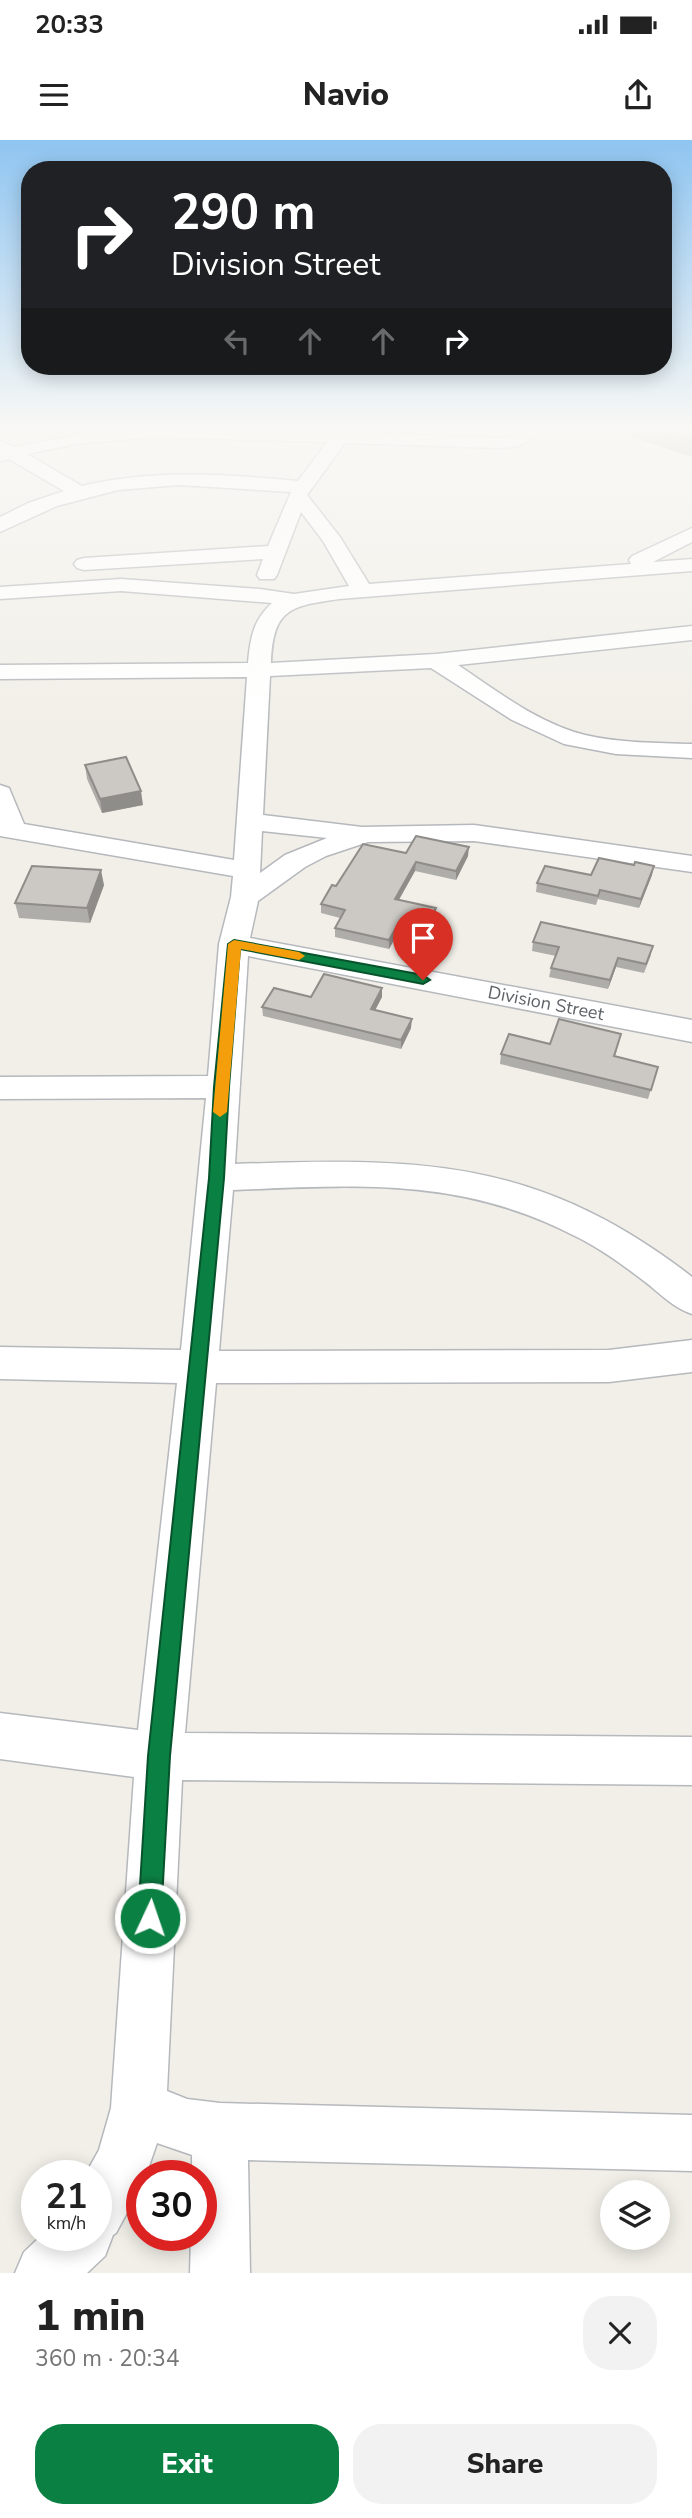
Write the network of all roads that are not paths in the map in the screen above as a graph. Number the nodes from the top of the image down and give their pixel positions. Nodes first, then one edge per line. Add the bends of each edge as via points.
1 (284, 530) edge
2 (325, 530) edge
3 (275, 552) junction
4 (679, 554) edge
5 (61, 565) dead end
6 (362, 590) junction
7 (0, 593) edge
8 (277, 598) junction
9 (692, 633) edge
10 (436, 661) junction
11 (260, 670) junction
12 (0, 672) edge
13 (692, 751) edge
14 (0, 793) edge
15 (248, 821) junction
16 (6, 828) edge
17 (366, 834) junction
18 (692, 864) edge
19 (245, 884) junction
20 (234, 944) junction
21 (692, 1031) edge
22 (0, 1087) edge
23 (221, 1087) junction
24 (217, 1178) junction
25 (692, 1299) edge
26 (692, 1356) edge
27 (0, 1363) edge
28 (198, 1367) junction
29 (0, 1736) edge
30 (159, 1756) junction
31 (692, 1761) edge
32 (139, 2108) junction
33 (220, 2131) junction
34 (692, 2143) edge
35 (112, 2183) edge
36 (68, 2251) edge
37 (45, 2273) edge
38 (220, 2273) edge

1 - 3 street
2 - 6 street
3 - 5 street
3 - 8 street
4 - 6 street via 610,570
6 - 8 street
7 - 8 street via 121,585
8 - 11 street via 279,606 266,619 261,637
9 - 10 street
10 - 11 street
10 - 13 street via 499,702 572,738
11 - 12 street
11 - 15 street
14 - 16 street
15 - 17 street
15 - 19 street
16 - 19 street
17 - 18 street via 474,833
17 - 19 street via 316,850
19 - 20 street
20 - 21 street, Division Street
20 - 23 street
22 - 23 street
23 - 24 street
24 - 25 street via 332,1174 483,1186 581,1224 628,1250
24 - 28 street
26 - 28 street via 609,1366
27 - 28 street
28 - 30 street
29 - 30 street
30 - 31 street
30 - 32 street
32 - 33 street via 187,2127
32 - 35 street via 124,2161
33 - 34 street
33 - 38 street
36 - 37 street

